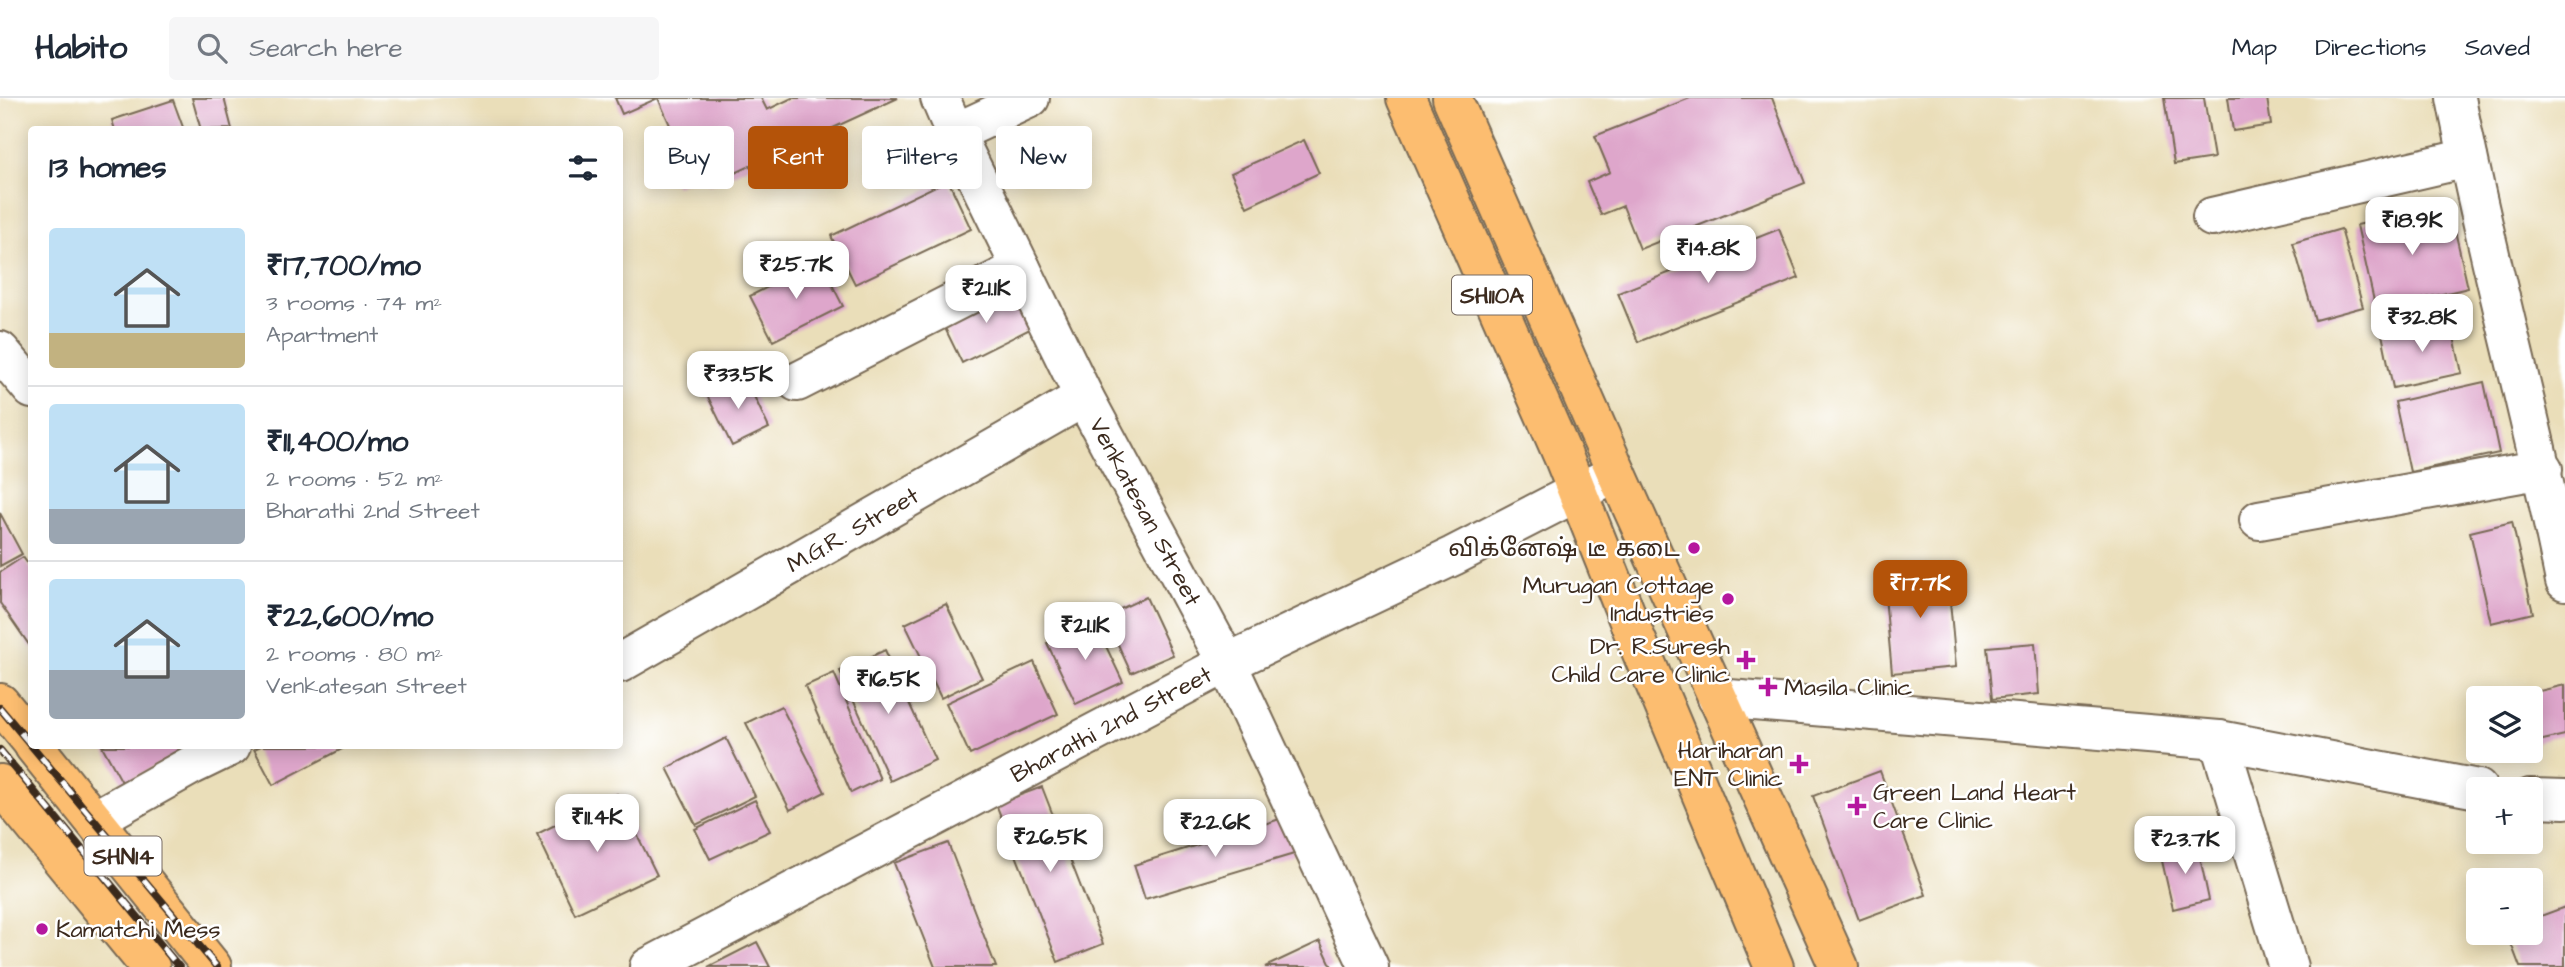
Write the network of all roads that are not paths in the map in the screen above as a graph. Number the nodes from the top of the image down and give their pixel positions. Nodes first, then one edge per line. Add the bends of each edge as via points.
1 (940, 98) edge
2 (1030, 98) edge
3 (1406, 98) edge
4 (1452, 98) edge
5 (2456, 98) edge
6 (952, 126) edge
7 (970, 126) edge
8 (2468, 158) junction
9 (982, 188) edge
10 (2212, 217) dead end
11 (1021, 268) junction
12 (0, 351) edge
13 (797, 382) dead end
14 (28, 384) edge
15 (1084, 397) junction
16 (2543, 470) junction
17 (1617, 474) junction
18 (1577, 492) junction
19 (2259, 520) dead end
20 (2565, 581) edge
21 (623, 661) edge
22 (1227, 663) junction
23 (1717, 698) junction
24 (0, 703) edge
25 (28, 738) edge
26 (2219, 740) junction
27 (37, 749) edge
28 (225, 749) edge
29 (0, 784) edge
30 (2466, 787) edge
31 (2543, 798) edge
32 (2565, 799) edge
33 (94, 820) junction
34 (150, 967) edge
35 (212, 967) edge
36 (649, 967) edge
37 (1369, 967) edge
38 (1774, 967) edge
39 (1839, 967) edge
40 (2288, 967) edge

1 - 6 street, Venkatesan Street
2 - 7 street
3 - 18 main road, SH110A
4 - 17 main road, SH110A
5 - 8 street
8 - 10 street
8 - 16 street
9 - 11 street, Venkatesan Street
11 - 13 street
11 - 15 street, Venkatesan Street
12 - 14 street
15 - 21 street, M.G.R. Street
15 - 22 street, Venkatesan Street
16 - 19 street
16 - 20 street
17 - 18 street, Bharathi 2nd Street
17 - 23 main road, SH110A
18 - 22 street, Bharathi 2nd Street
18 - 38 main road, SH110A
22 - 36 street, Bharathi 2nd Street
22 - 37 street, Venkatesan Street
23 - 26 street
23 - 39 main road, SH110A
24 - 25 main road, SHN14
26 - 30 street
26 - 40 street
27 - 33 main road, SHN14
28 - 33 street
29 - 34 main road, SHN14
31 - 32 street
33 - 35 main road, SHN14

